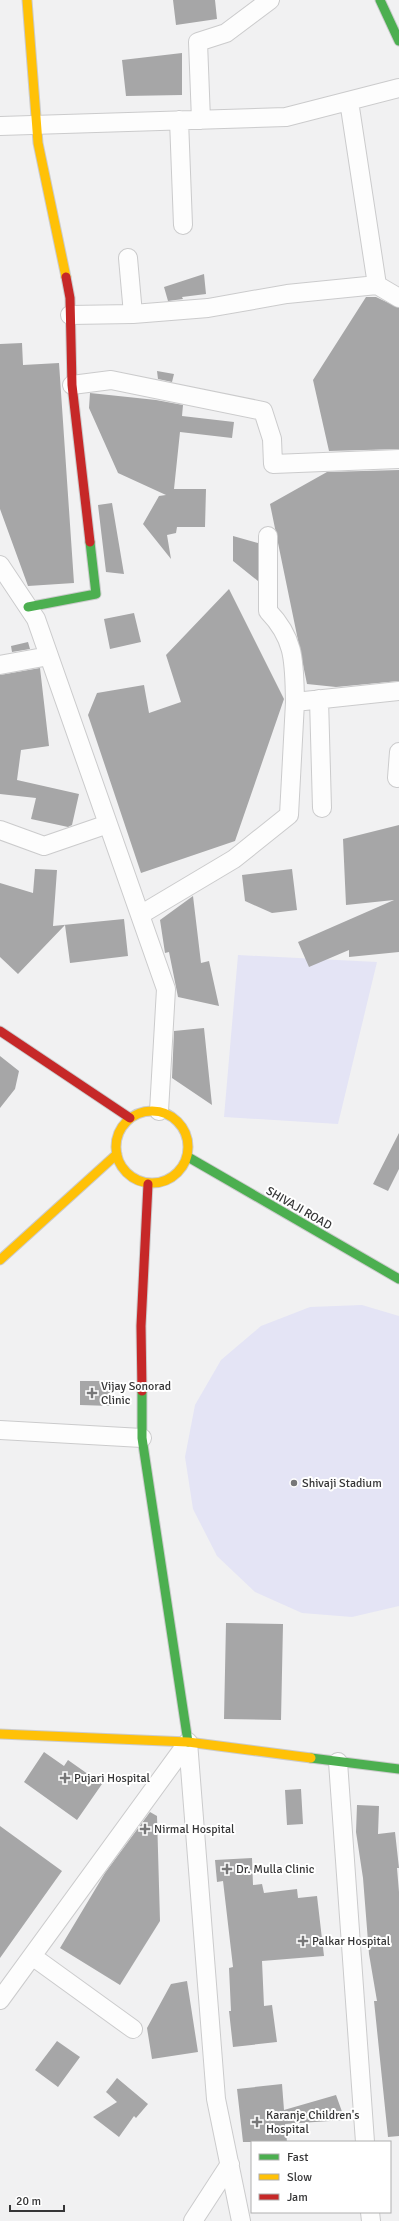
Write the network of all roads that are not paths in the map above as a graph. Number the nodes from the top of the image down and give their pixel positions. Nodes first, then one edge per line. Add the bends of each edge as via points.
1 (27, 0) edge
2 (270, 0) edge
3 (380, 0) edge
4 (399, 41) edge
5 (399, 88) edge
6 (349, 101) junction
7 (179, 120) junction
8 (201, 120) junction
9 (37, 124) junction
10 (0, 126) edge
11 (182, 225) dead end
12 (128, 258) dead end
13 (377, 285) junction
14 (399, 298) edge
15 (133, 314) junction
16 (70, 315) junction
17 (72, 385) junction
18 (399, 459) edge
19 (268, 536) dead end
20 (0, 565) edge
21 (28, 607) junction
22 (49, 656) junction
23 (0, 665) edge
24 (399, 691) edge
25 (319, 699) junction
26 (295, 702) junction
27 (399, 752) edge
28 (397, 778) dead end
29 (322, 808) dead end
30 (108, 824) junction
31 (0, 830) edge
32 (140, 915) junction
33 (0, 1031) edge
34 (159, 1111) junction
35 (130, 1118) junction
36 (116, 1154) junction
37 (188, 1157) junction
38 (148, 1184) junction
39 (0, 1260) edge
40 (399, 1279) edge
41 (0, 1430) edge
42 (142, 1438) junction
43 (0, 1734) edge
44 (188, 1742) junction
45 (338, 1762) junction
46 (399, 1769) edge
47 (32, 1956) junction
48 (0, 2000) edge
49 (133, 2029) dead end
50 (365, 2141) edge
51 (230, 2164) junction
52 (193, 2221) edge
53 (241, 2221) edge

1 - 9 main road
2 - 8 street via 226,33 198,42
3 - 4 main road
5 - 6 street
6 - 8 street via 286,117
6 - 13 street
7 - 8 street
7 - 9 street
7 - 11 street
9 - 10 street
9 - 16 main road via 38,143 70,298
12 - 15 street
13 - 14 street
13 - 15 street via 287,294 208,308
15 - 16 street
16 - 17 main road
17 - 18 street via 111,380 262,411 272,439 274,464
17 - 21 main road via 96,594
19 - 26 street via 268,611 279,622 294,655
20 - 21 street
21 - 22 street via 36,619
22 - 23 street
22 - 30 street
24 - 25 street
25 - 26 street
25 - 29 street
26 - 32 street via 289,815 234,859
27 - 28 street
30 - 31 street via 44,846
30 - 32 street
32 - 34 street via 166,989
33 - 35 main road
34 - 35 main road via 144,1111
34 - 37 main road via 168,1114 183,1128 187,1137
35 - 36 main road via 118,1134
36 - 38 main road via 124,1171
36 - 39 main road
37 - 38 main road via 184,1166 173,1177
37 - 40 main road, SHIVAJI ROAD
38 - 42 main road via 141,1326
41 - 42 street
42 - 44 main road
43 - 44 main road
44 - 45 main road
44 - 47 street
44 - 51 street via 216,2099
45 - 46 main road
45 - 50 street
47 - 48 street
47 - 49 street
51 - 52 street
51 - 53 street

